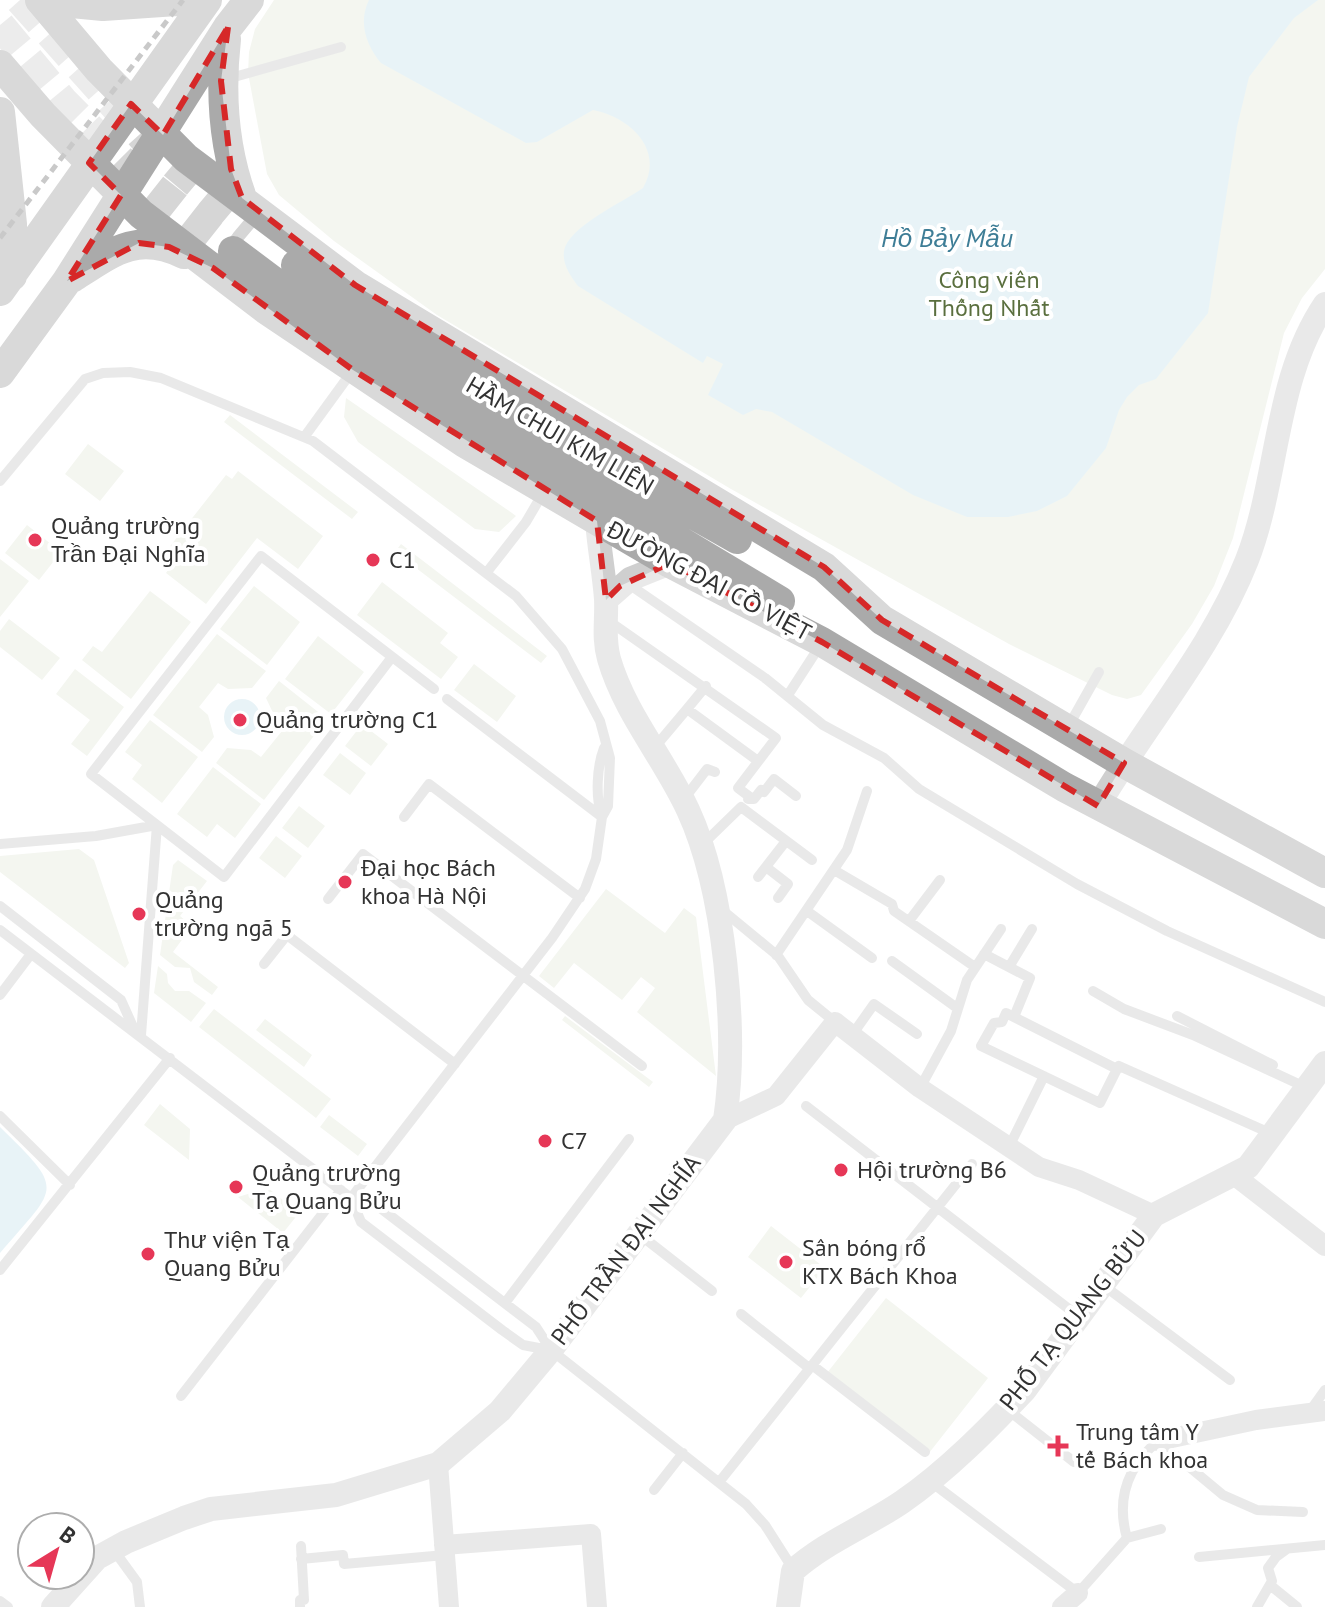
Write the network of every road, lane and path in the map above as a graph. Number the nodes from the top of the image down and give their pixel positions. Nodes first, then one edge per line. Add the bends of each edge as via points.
1 (41, 0) edge
2 (191, 0) edge
3 (207, 0) edge
4 (249, 0) edge
5 (228, 27) junction
6 (341, 47) dead end
7 (0, 65) edge
8 (221, 81) junction
9 (131, 104) junction
10 (0, 112) edge
11 (163, 135) junction
12 (89, 163) junction
13 (121, 195) junction
14 (242, 198) junction
15 (232, 250) junction
16 (67, 281) junction
17 (6, 283) edge
18 (1325, 304) edge
19 (353, 370) junction
20 (0, 373) edge
21 (305, 436) junction
22 (0, 481) edge
23 (544, 491) junction
24 (597, 521) junction
25 (670, 563) junction
26 (487, 572) junction
27 (626, 582) junction
28 (605, 609) junction
29 (882, 620) junction
30 (822, 642) junction
31 (392, 657) junction
32 (1099, 672) dead end
33 (706, 686) junction
34 (434, 689) dead end
35 (788, 695) junction
36 (447, 699) dead end
37 (687, 709) junction
38 (1066, 729) junction
39 (654, 749) junction
40 (758, 761) junction
41 (1124, 763) junction
42 (715, 772) dead end
43 (867, 791) dead end
44 (796, 796) dead end
45 (750, 797) junction
46 (683, 800) junction
47 (1098, 806) junction
48 (741, 807) junction
49 (404, 817) dead end
50 (602, 817) junction
51 (157, 825) junction
52 (786, 841) junction
53 (0, 844) edge
54 (701, 845) junction
55 (812, 860) dead end
56 (766, 867) junction
57 (1323, 867) edge
58 (834, 870) junction
59 (758, 877) dead end
60 (940, 880) dead end
61 (580, 898) junction
62 (778, 898) dead end
63 (328, 899) dead end
64 (714, 904) junction
65 (0, 906) edge
66 (807, 911) junction
67 (909, 921) junction
68 (1325, 924) edge
69 (1001, 929) dead end
70 (1032, 929) dead end
71 (0, 930) edge
72 (31, 954) junction
73 (984, 954) junction
74 (776, 955) junction
75 (872, 958) dead end
76 (892, 961) dead end
77 (264, 964) dead end
78 (975, 967) junction
79 (1009, 967) junction
80 (523, 976) junction
81 (1093, 991) dead end
82 (0, 995) edge
83 (1325, 1002) edge
84 (957, 1008) junction
85 (1177, 1016) dead end
86 (1014, 1017) junction
87 (843, 1029) junction
88 (138, 1033) junction
89 (917, 1034) dead end
90 (170, 1058) junction
91 (455, 1064) junction
92 (642, 1066) dead end
93 (1117, 1069) junction
94 (1044, 1076) junction
95 (1314, 1078) edge
96 (920, 1088) junction
97 (806, 1106) dead end
98 (0, 1116) edge
99 (725, 1120) junction
100 (1272, 1134) junction
101 (629, 1139) dead end
102 (1009, 1147) junction
103 (972, 1164) dead end
104 (1234, 1175) junction
105 (70, 1185) junction
106 (341, 1190) junction
107 (351, 1198) junction
108 (937, 1208) junction
109 (1154, 1215) junction
110 (639, 1234) junction
111 (1325, 1246) edge
112 (0, 1270) edge
113 (1103, 1285) junction
114 (712, 1291) dead end
115 (505, 1303) junction
116 (741, 1314) dead end
117 (1080, 1317) junction
118 (551, 1350) junction
119 (811, 1367) junction
120 (1230, 1380) dead end
121 (1325, 1390) edge
122 (181, 1396) dead end
123 (1007, 1409) junction
124 (1317, 1412) edge
125 (1158, 1441) junction
126 (925, 1452) dead end
127 (683, 1453) junction
128 (1074, 1462) dead end
129 (438, 1464) junction
130 (720, 1481) junction
131 (930, 1481) junction
132 (654, 1490) dead end
133 (1303, 1512) dead end
134 (1161, 1529) dead end
135 (1127, 1538) junction
136 (1325, 1545) edge
137 (301, 1546) dead end
138 (1289, 1548) junction
139 (113, 1549) junction
140 (445, 1550) junction
141 (1199, 1557) dead end
142 (301, 1559) junction
143 (793, 1571) junction
144 (1270, 1585) junction
145 (1078, 1593) junction
146 (0, 1601) edge
147 (8, 1607) edge
148 (53, 1607) edge
149 (140, 1607) edge
150 (300, 1607) edge
151 (449, 1607) edge
152 (597, 1607) edge
153 (788, 1607) edge
154 (1062, 1607) edge
155 (1257, 1607) edge
156 (1297, 1607) edge

1 - 2 main road via 103,6
1 - 9 main road
3 - 9 main road
4 - 5 main road
5 - 8 main road
5 - 11 main road
6 - 8 lane
7 - 12 main road, ĐƯỜNG ĐẠI CỒ VIỆT
8 - 14 main road via 231,169
9 - 11 main road
9 - 12 main road
10 - 17 main road via 12,224
11 - 13 main road
11 - 14 main road
12 - 13 main road, ĐƯỜNG ĐẠI CỒ VIỆT
12 - 17 main road
13 - 15 main road, ĐƯỜNG ĐẠI CỒ VIỆT
13 - 16 main road
14 - 29 main road via 355,285 824,567
15 - 16 main road via 139,243
15 - 19 main road, ĐƯỜNG ĐẠI CỒ VIỆT
15 - 29 main road, HẦM CHUI KIM LIÊN via 346,305 628,477
15 - 30 main road, HẦM CHUI KIM LIÊN via 329,323 464,412 774,595
16 - 20 main road
18 - 41 street via 1312,323 1286,398 1266,498 1246,561 1224,610
19 - 21 lane
19 - 23 main road, ĐƯỜNG ĐẠI CỒ VIỆT
21 - 22 lane via 161,378 103,373 85,379 70,393
21 - 26 lane
23 - 24 main road, ĐƯỜNG ĐẠI CỒ VIỆT
23 - 26 lane
24 - 25 main road, ĐƯỜNG ĐẠI CỒ VIỆT
24 - 28 street, PHỐ TRẦN ĐẠI NGHĨA
25 - 27 street
25 - 30 main road, ĐƯỜNG ĐẠI CỒ VIỆT
26 - 50 lane via 536,615 594,705 604,748 598,806
27 - 28 street
27 - 35 lane
28 - 33 lane
28 - 39 street, PHỐ TRẦN ĐẠI NGHĨA via 609,660
29 - 38 main road
30 - 35 lane
30 - 47 main road, ĐƯỜNG ĐẠI CỒ VIỆT
31 - 34 lane
31 - 51 lane via 224,877
31 - 51 lane via 261,556 91,774
32 - 38 lane
33 - 37 lane
33 - 40 lane via 776,738
35 - 83 lane via 823,725 884,758 919,789 1077,884
36 - 50 lane
37 - 39 lane
37 - 40 lane
38 - 41 main road
39 - 46 street, PHỐ TRẦN ĐẠI NGHĨA
40 - 45 lane via 738,788
41 - 47 street
41 - 57 main road
42 - 46 lane via 707,769
43 - 58 lane via 851,843
44 - 45 lane via 774,779 764,792
45 - 48 lane
46 - 54 street, PHỐ TRẦN ĐẠI NGHĨA
47 - 68 main road, ĐƯỜNG ĐẠI CỒ VIỆT
48 - 52 lane
48 - 54 lane
49 - 61 lane via 429,784
50 - 61 lane via 596,859
51 - 53 lane
51 - 88 lane
52 - 55 lane
52 - 56 lane
54 - 64 street, PHỐ TRẦN ĐẠI NGHĨA
56 - 59 lane
56 - 62 lane via 788,884
58 - 66 lane
58 - 67 lane via 892,904
60 - 67 lane
61 - 80 lane
63 - 80 lane via 363,854
64 - 74 lane
64 - 99 street, PHỐ TRẦN ĐẠI NGHĨA via 732,1075
65 - 88 lane via 121,1000
66 - 74 lane
66 - 75 lane
67 - 78 lane
69 - 73 lane
70 - 79 lane
71 - 72 lane
72 - 82 lane
72 - 88 lane
73 - 78 lane
73 - 79 lane
74 - 87 lane via 808,1000
76 - 84 lane
77 - 91 lane via 287,935
78 - 84 lane
79 - 86 lane via 1030,978
80 - 91 lane
80 - 92 lane
81 - 95 lane via 1124,1009
84 - 96 lane via 951,1031
85 - 95 lane
86 - 93 lane
86 - 94 lane via 1006,1013 1002,1022 994,1023 981,1046
87 - 89 lane via 874,1004
87 - 96 street
87 - 99 street via 776,1096
88 - 90 lane
90 - 105 lane
90 - 106 lane
91 - 107 lane
93 - 94 lane via 1100,1103
93 - 100 lane
94 - 102 lane
95 - 100 street, PHỐ TẠ QUANG BỬU
96 - 102 street
97 - 108 lane
98 - 105 lane
99 - 110 street, PHỐ TRẦN ĐẠI NGHĨA
100 - 104 street, PHỐ TẠ QUANG BỬU via 1248,1167
101 - 115 lane
102 - 109 street via 1039,1167
103 - 108 lane
104 - 109 street, PHỐ TẠ QUANG BỬU
104 - 111 street
105 - 112 lane
106 - 107 lane
106 - 122 lane
107 - 115 lane via 375,1204
107 - 118 lane via 361,1222 502,1330 523,1345
108 - 117 lane
108 - 119 lane
109 - 113 street, PHỐ TẠ QUANG BỬU
110 - 114 lane
110 - 118 street, PHỐ TRẦN ĐẠI NGHĨA
113 - 117 street, PHỐ TẠ QUANG BỬU
113 - 120 lane
115 - 118 lane via 536,1327
116 - 119 lane
117 - 123 street, PHỐ TẠ QUANG BỬU
118 - 127 lane
118 - 129 street, PHỐ TRẦN ĐẠI NGHĨA via 500,1411
119 - 126 lane
119 - 130 lane
121 - 124 lane
123 - 128 lane
123 - 131 street, PHỐ TẠ QUANG BỬU
124 - 125 street
125 - 133 lane via 1223,1495 1257,1510
125 - 135 lane via 1126,1483 1121,1508
127 - 130 lane
127 - 132 lane
129 - 139 street, PHỐ TRẦN ĐẠI NGHĨA via 336,1495 211,1509
129 - 140 street
130 - 143 lane via 765,1525
131 - 143 street, PHỐ TẠ QUANG BỬU
131 - 145 lane
134 - 135 lane
135 - 145 lane
136 - 138 lane
137 - 142 lane
138 - 141 lane
138 - 144 lane via 1268,1568
139 - 148 street, PHỐ TRẦN ĐẠI NGHĨA via 97,1558
139 - 149 lane via 137,1582
140 - 142 lane via 344,1564 343,1555
140 - 151 street
140 - 152 street via 591,1534
142 - 150 lane
143 - 153 street
144 - 155 lane
144 - 156 lane
145 - 154 street
146 - 147 lane

